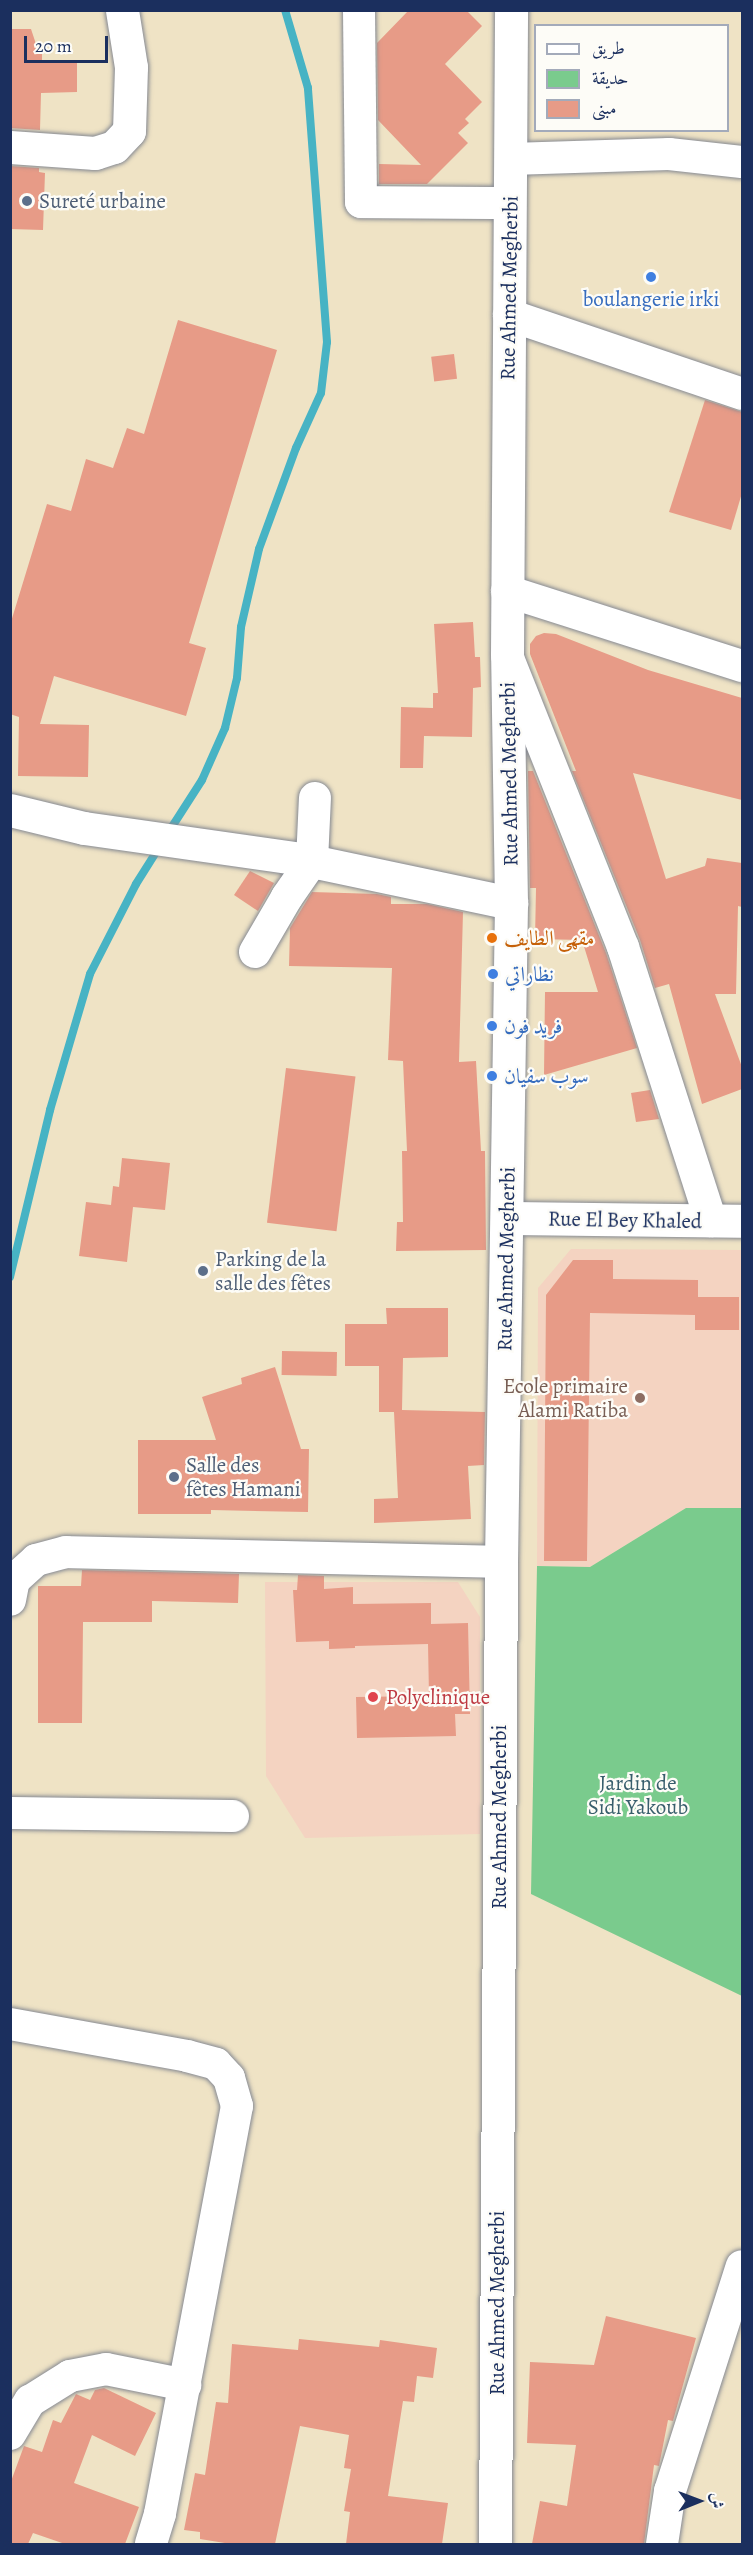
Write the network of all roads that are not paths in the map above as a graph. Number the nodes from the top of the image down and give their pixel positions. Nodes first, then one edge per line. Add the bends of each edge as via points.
1 (122, 10) edge
2 (359, 10) edge
3 (511, 10) edge
4 (10, 147) edge
5 (511, 159) junction
6 (742, 162) edge
7 (510, 203) junction
8 (509, 315) junction
9 (742, 394) edge
10 (507, 591) junction
11 (507, 655) junction
12 (742, 666) edge
13 (315, 798) dead end
14 (10, 810) edge
15 (307, 860) junction
16 (511, 903) junction
17 (255, 952) dead end
18 (508, 1161) junction
19 (507, 1218) junction
20 (568, 1219) junction
21 (727, 1221) edge
22 (506, 1266) junction
23 (66, 1552) junction
24 (10, 1554) edge
25 (501, 1562) junction
26 (10, 1600) edge
27 (10, 1813) edge
28 (233, 1816) dead end
29 (10, 2024) edge
30 (742, 2266) edge
31 (185, 2385) junction
32 (10, 2434) edge
33 (152, 2544) edge
34 (495, 2544) edge
35 (662, 2544) edge

1 - 4 main road via 131,67 129,131 114,147 95,153
2 - 7 street via 361,202
3 - 5 main road, Rue Ahmed Megherbi
5 - 6 street via 669,153
5 - 7 main road, Rue Ahmed Megherbi
7 - 8 main road, Rue Ahmed Megherbi
8 - 9 street
8 - 10 main road, Rue Ahmed Megherbi
10 - 11 main road, Rue Ahmed Megherbi
10 - 12 street
11 - 16 main road, Rue Ahmed Megherbi
11 - 21 street
13 - 15 street
14 - 15 main road via 84,828
15 - 16 main road
15 - 17 street
16 - 18 main road, Rue Ahmed Megherbi
18 - 19 main road, Rue Ahmed Megherbi
18 - 20 main road via 521,1194 531,1204
19 - 20 main road, Rue El Bey Khaled
19 - 22 main road, Rue Ahmed Megherbi
20 - 21 main road, Rue El Bey Khaled
20 - 22 main road via 528,1236 514,1250
22 - 25 main road, Rue Ahmed Megherbi
23 - 24 street
23 - 25 street
23 - 26 street via 36,1560 14,1580
25 - 34 main road, Rue Ahmed Megherbi
27 - 28 street
29 - 31 street via 187,2056 216,2064 229,2078 237,2106
30 - 35 street via 670,2491
31 - 32 street via 106,2369 69,2376 30,2401
31 - 33 street

